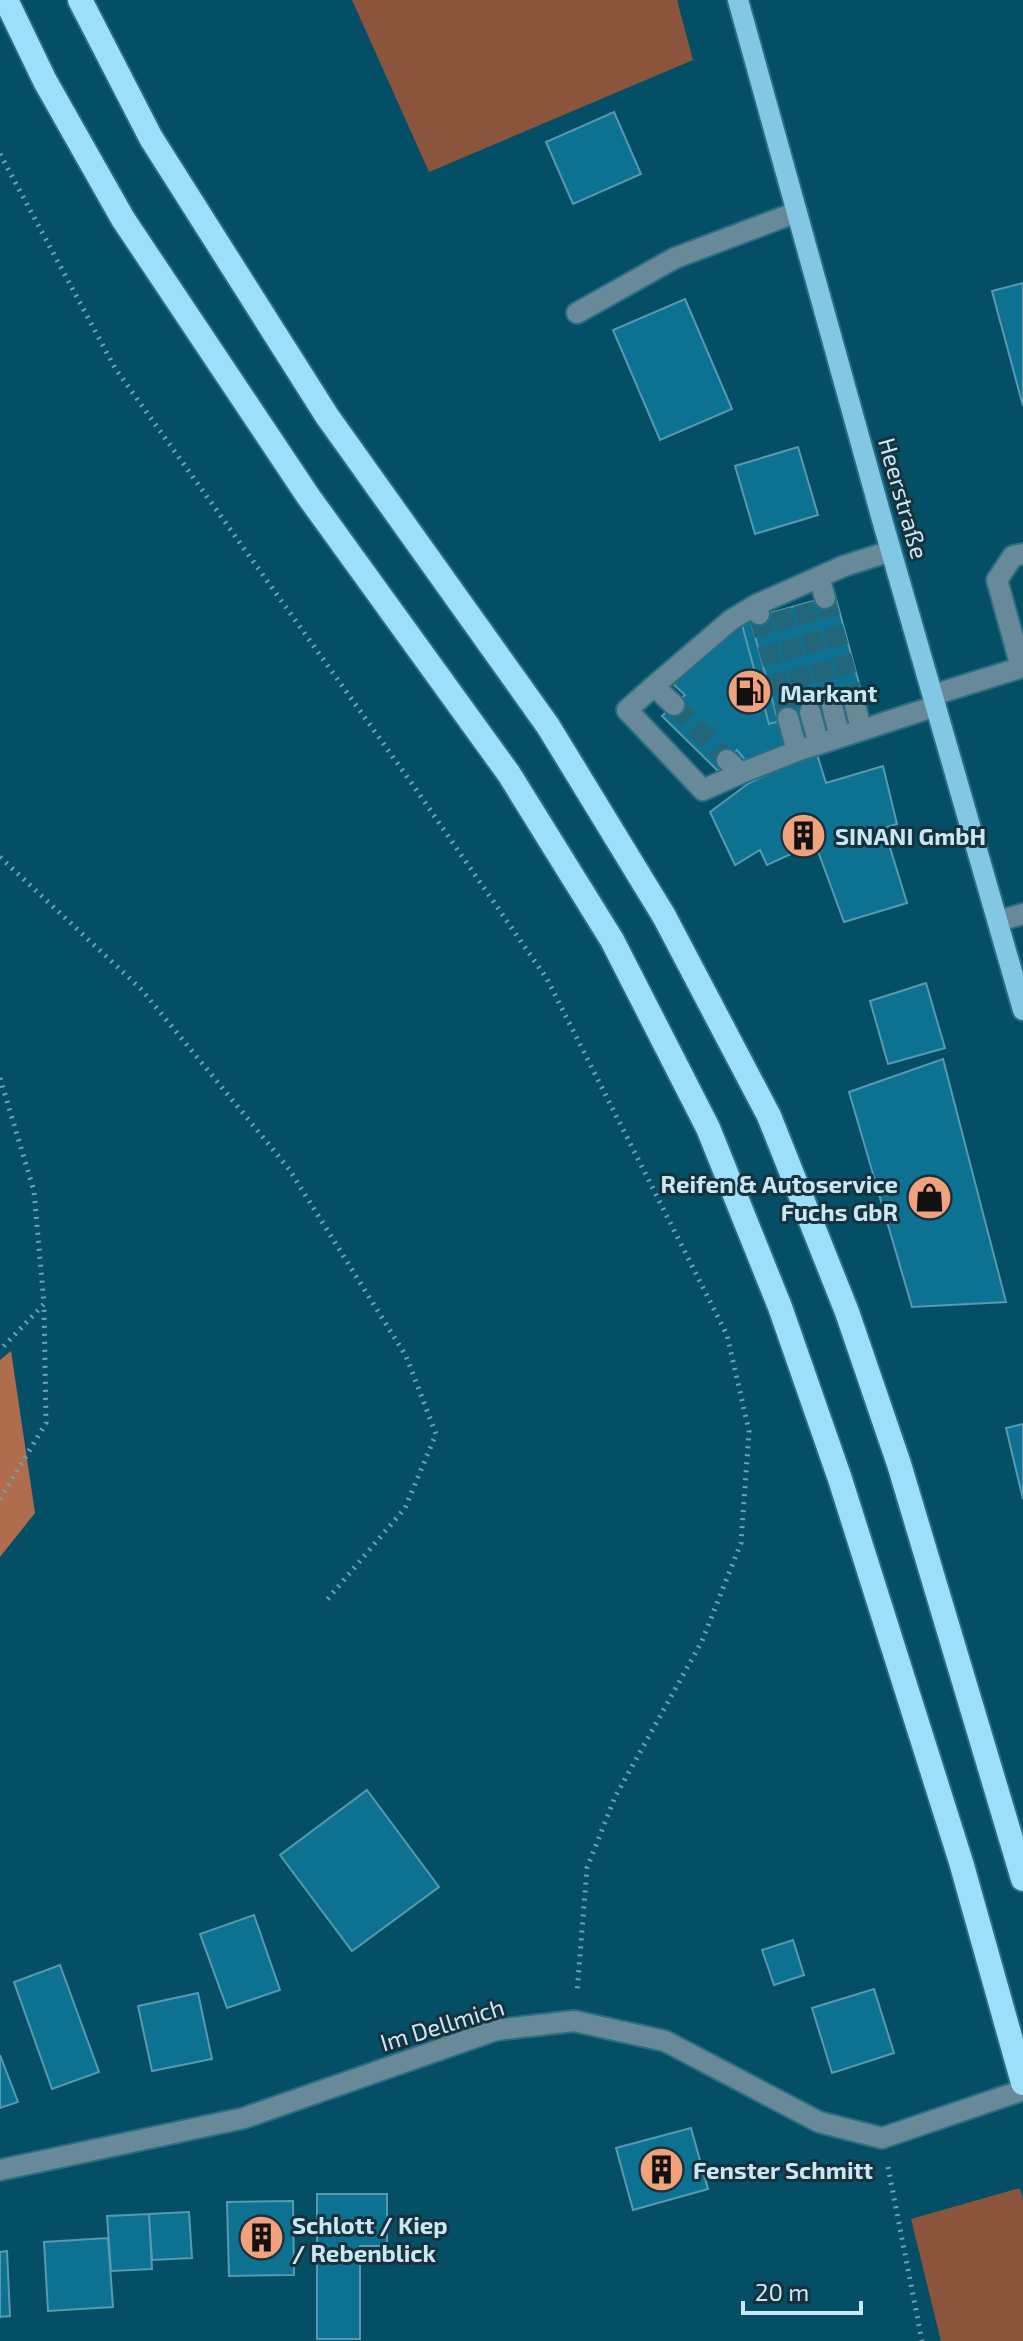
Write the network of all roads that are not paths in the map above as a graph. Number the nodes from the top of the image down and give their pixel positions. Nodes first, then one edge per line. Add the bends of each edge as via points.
1 (6, 0) edge
2 (80, 0) edge
3 (738, 0) edge
4 (797, 212) junction
5 (577, 313) dead end
6 (891, 551) junction
7 (1018, 555) edge
8 (819, 577) junction
9 (825, 598) tunnel mouth
10 (1022, 667) edge
11 (654, 686) junction
12 (934, 700) junction
13 (854, 701) tunnel mouth
14 (674, 705) tunnel mouth
15 (832, 706) tunnel mouth
16 (810, 712) tunnel mouth
17 (788, 718) tunnel mouth
18 (861, 729) junction
19 (840, 737) junction
20 (819, 744) junction
21 (797, 751) junction
22 (1023, 914) edge
23 (998, 921) junction
24 (1023, 1010) edge
25 (1023, 1879) edge
26 (1023, 2083) edge
27 (1023, 2090) edge
28 (0, 2170) edge

1 - 26 highway via 123,219 308,496 509,774 612,940 708,1128 780,1307 840,1479 961,1862
2 - 25 highway via 151,138 327,416 548,726 664,916 769,1116 847,1312 899,1464
3 - 4 main road, Heerstraße
4 - 5 street via 675,258
4 - 6 main road, Heerstraße
6 - 8 street
6 - 12 main road, Heerstraße
7 - 10 street via 997,580
8 - 9 street
8 - 11 street via 801,595 731,620
10 - 12 street
11 - 14 street
11 - 21 street via 627,710 703,790 734,766
12 - 18 street
12 - 23 main road, Heerstraße
13 - 18 street
15 - 19 street
16 - 20 street
17 - 21 street
18 - 19 street
19 - 20 street
20 - 21 street
22 - 23 street
23 - 24 main road, Heerstraße
27 - 28 street, Im Dellmich via 882,2138 819,2122 665,2041 574,2021 496,2030 244,2118

